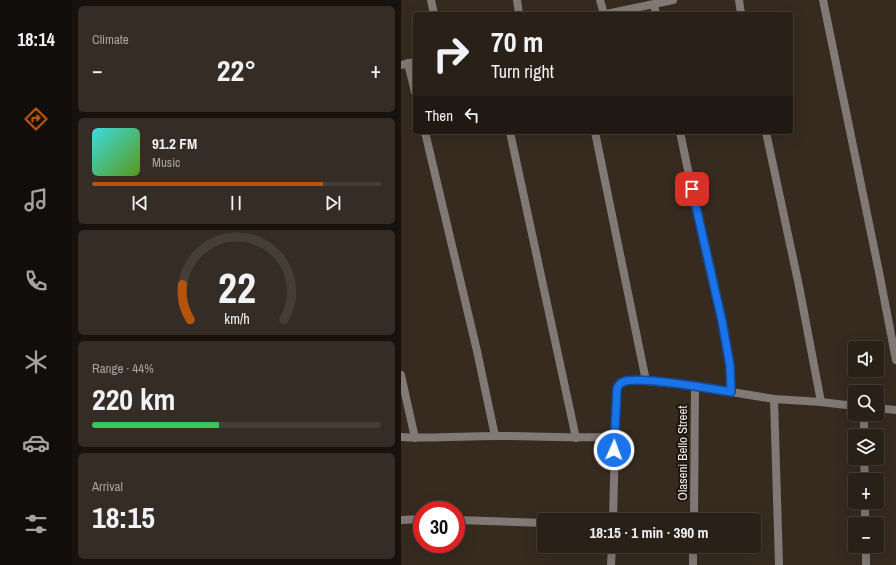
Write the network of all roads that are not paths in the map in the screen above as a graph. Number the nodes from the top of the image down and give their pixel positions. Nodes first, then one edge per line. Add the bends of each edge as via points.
1 (431, 0) edge
2 (517, 0) edge
3 (600, 0) edge
4 (673, 0) edge
5 (739, 0) edge
6 (823, 0) edge
7 (654, 5) junction
8 (434, 12) edge
9 (519, 12) edge
10 (604, 12) edge
11 (616, 12) edge
12 (656, 12) edge
13 (741, 12) edge
14 (408, 63) edge
15 (413, 84) edge
16 (425, 134) edge
17 (510, 134) edge
18 (595, 134) edge
19 (681, 134) edge
20 (766, 134) edge
21 (896, 360) edge
22 (401, 375) edge
23 (646, 381) junction
24 (695, 386) junction
25 (731, 392) junction
26 (774, 399) junction
27 (821, 402) junction
28 (848, 405) edge
29 (884, 409) edge
30 (896, 410) edge
31 (495, 436) junction
32 (401, 437) edge
33 (614, 437) junction
34 (415, 438) junction
35 (576, 438) junction
36 (613, 513) edge
37 (694, 513) edge
38 (413, 519) edge
39 (401, 520) edge
40 (465, 520) edge
41 (537, 523) edge
42 (612, 553) edge
43 (693, 553) edge
44 (866, 553) edge
45 (611, 565) edge
46 (693, 565) edge
47 (779, 565) edge
48 (866, 565) edge

1 - 8 street
2 - 9 street
3 - 10 street
4 - 7 street
5 - 13 street
6 - 21 street
7 - 11 street
7 - 12 street
14 - 15 street
16 - 31 street
17 - 35 street
18 - 23 street
19 - 25 street via 722,321 730,366
20 - 27 street
22 - 34 street
23 - 24 street
23 - 33 street via 621,382 617,389
24 - 25 street
24 - 37 street, Olaseni Bello Street
25 - 26 street
26 - 27 street
26 - 47 street
27 - 28 street
29 - 30 street
31 - 34 street
31 - 35 street
32 - 34 street
33 - 35 street
33 - 36 street
38 - 39 street
40 - 41 street
42 - 45 street
43 - 46 street
44 - 48 street

